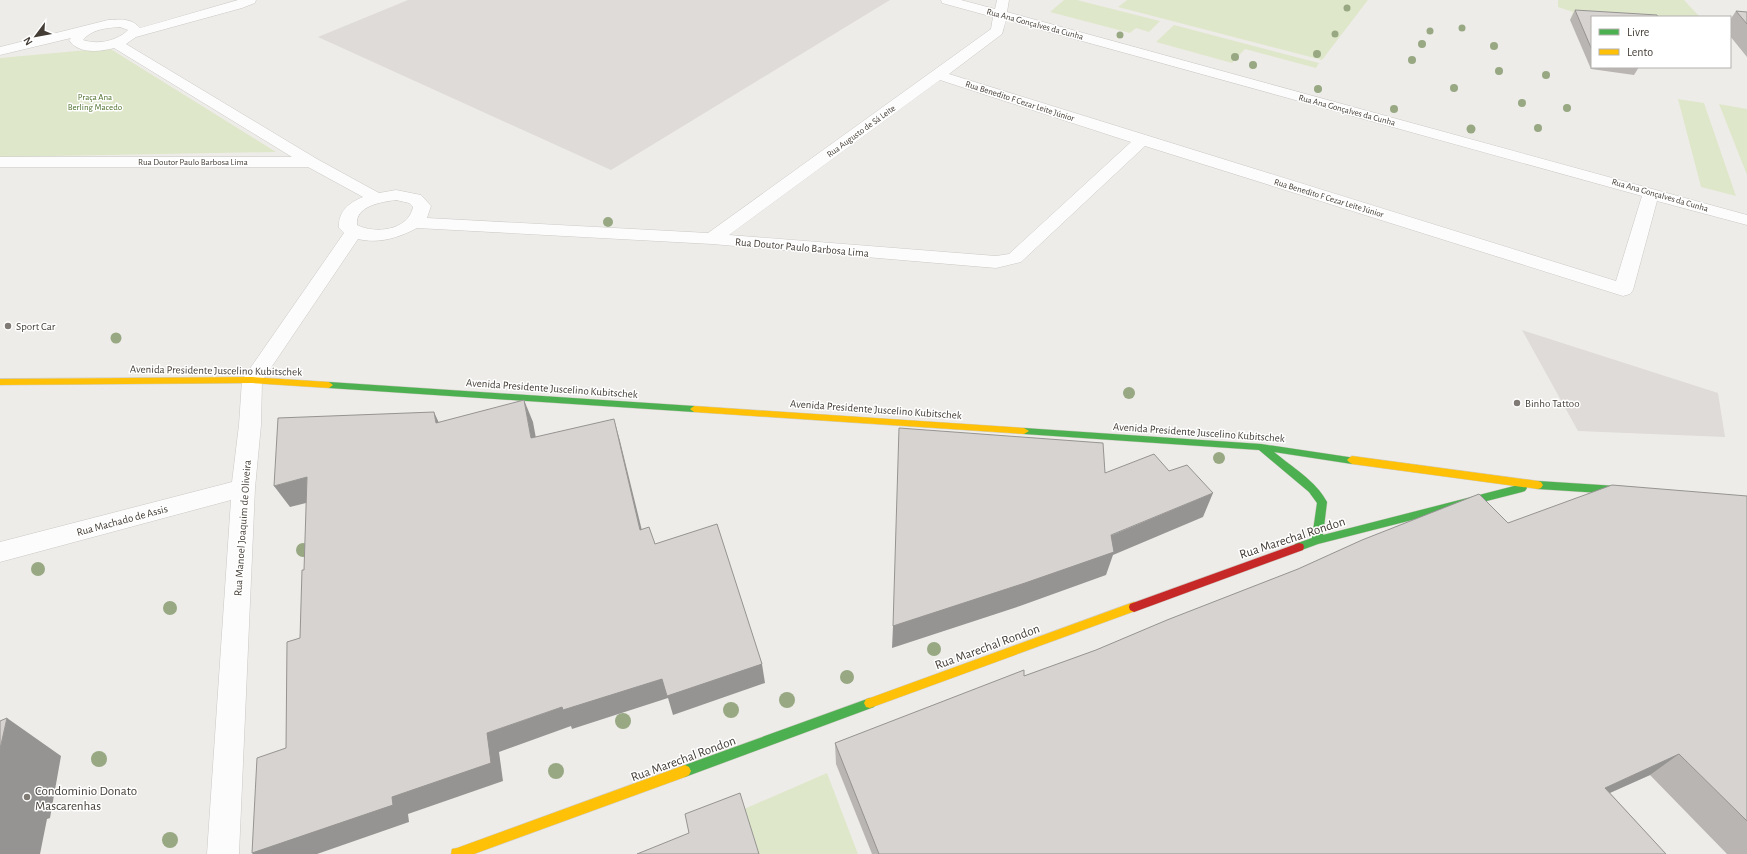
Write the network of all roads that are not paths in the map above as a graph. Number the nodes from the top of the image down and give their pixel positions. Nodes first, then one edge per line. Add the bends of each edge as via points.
1 (250, 0) edge
2 (947, 0) edge
3 (230, 2) edge
4 (1002, 7) edge
5 (120, 23) junction
6 (92, 29) junction
7 (132, 34) junction
8 (115, 43) junction
9 (90, 46) junction
10 (0, 51) edge
11 (938, 75) junction
12 (1142, 140) junction
13 (0, 162) edge
14 (311, 162) junction
15 (1651, 193) junction
16 (376, 198) junction
17 (1747, 220) edge
18 (415, 223) junction
19 (353, 233) junction
20 (712, 239) junction
21 (252, 380) junction
22 (0, 382) edge
23 (1260, 447) junction
24 (1532, 485) junction
25 (243, 488) junction
26 (1644, 492) edge
27 (1317, 540) junction
28 (0, 552) edge
29 (223, 854) edge
30 (457, 854) edge

1 - 3 street
2 - 4 street, Rua Ana Gonçalves da Cunha
3 - 5 street
3 - 7 street
4 - 11 street, Rua Augusto de Sá Leite via 996,31
4 - 15 street, Rua Ana Gonçalves da Cunha
5 - 6 street
5 - 7 street via 134,28
6 - 9 street via 78,36 76,40 82,46
6 - 10 street
7 - 8 street
8 - 9 street
8 - 14 street
9 - 10 street
11 - 12 street, Rua Benedito F Cezar Leite Júnior
11 - 20 street, Rua Augusto de Sá Leite
12 - 15 street, Rua Benedito F Cezar Leite Júnior via 1623,290
12 - 20 street, Rua Doutor Paulo Barbosa Lima via 1015,258 996,262
13 - 14 street, Rua Doutor Paulo Barbosa Lima
14 - 16 street, Rua Doutor Paulo Barbosa Lima
15 - 17 street, Rua Ana Gonçalves da Cunha
16 - 18 street via 396,194 416,198 422,204 423,210
16 - 19 street via 358,206 347,217 346,223
18 - 19 street via 384,236 361,236
18 - 20 street, Rua Doutor Paulo Barbosa Lima
19 - 21 street
21 - 22 main road, Avenida Presidente Juscelino Kubitschek
21 - 23 main road, Avenida Presidente Juscelino Kubitschek
21 - 25 street, Rua Manoel Joaquim de Oliveira
23 - 24 main road, Avenida Presidente Juscelino Kubitschek
23 - 27 main road via 1312,489 1322,502
24 - 26 main road, Avenida Presidente Juscelino Kubitschek
24 - 27 main road, Rua Marechal Rondon
25 - 28 street, Rua Machado de Assis
25 - 29 street, Rua Manoel Joaquim de Oliveira
27 - 30 main road, Rua Marechal Rondon

